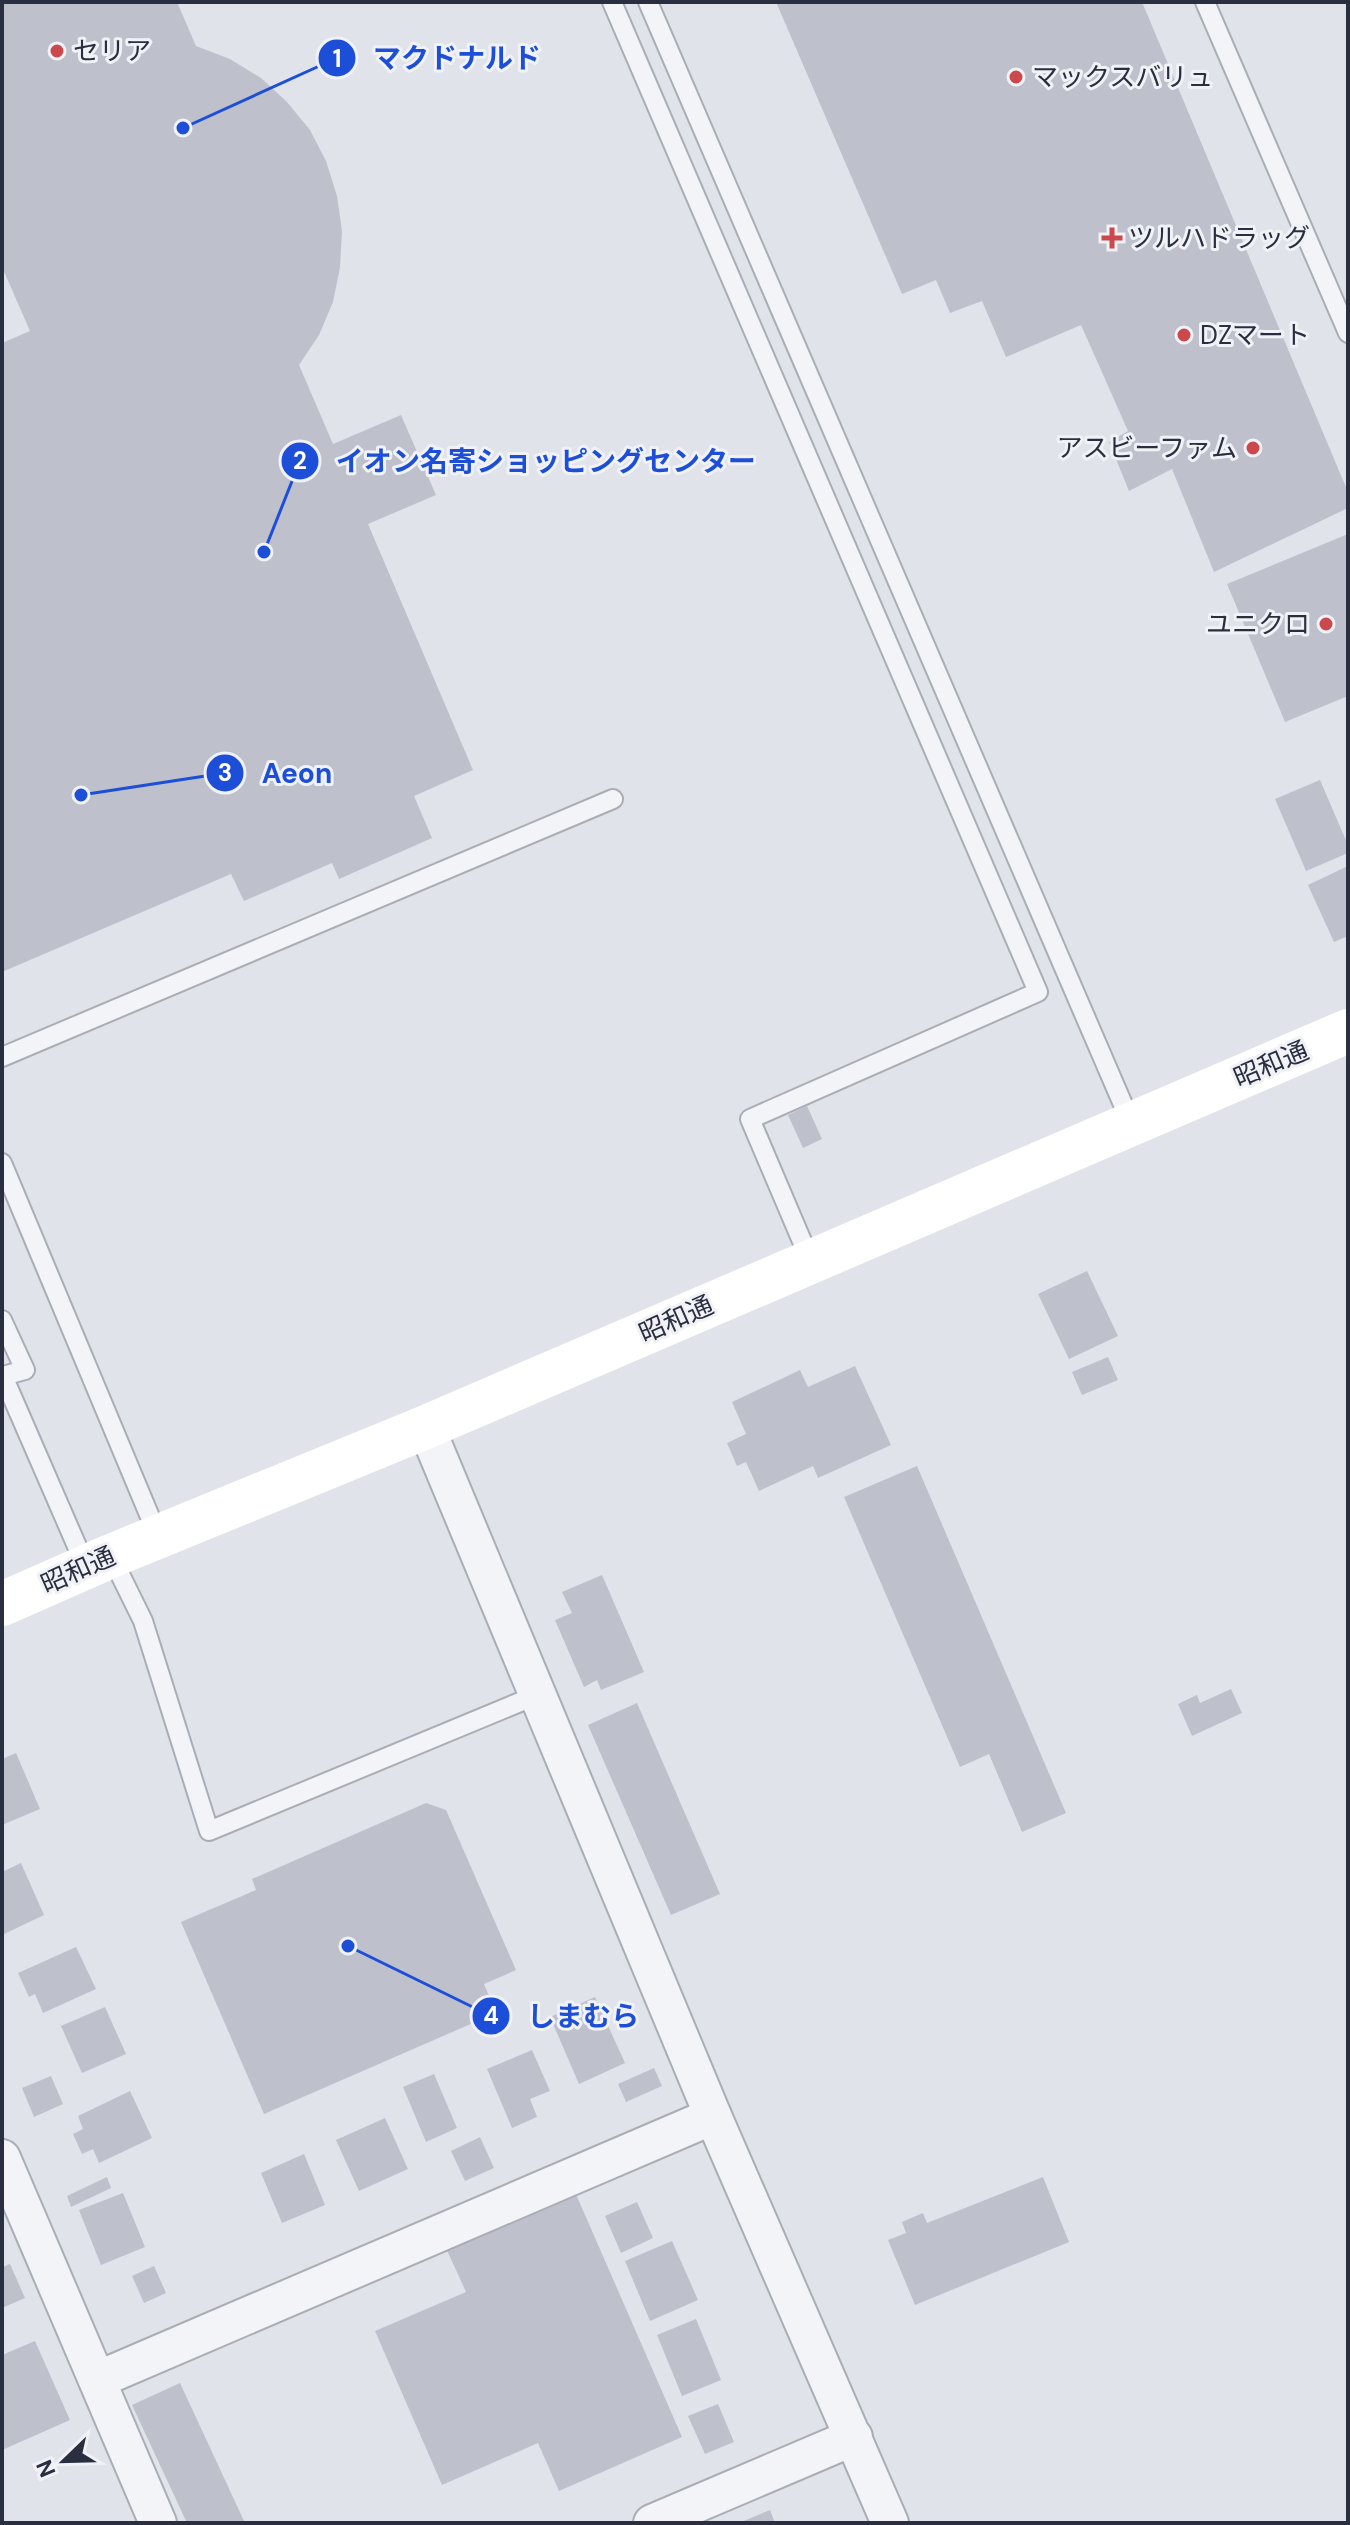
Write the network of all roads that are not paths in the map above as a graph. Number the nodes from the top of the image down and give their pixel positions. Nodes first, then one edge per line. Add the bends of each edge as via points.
1 (612, 2) edge
2 (648, 2) edge
3 (1205, 2) edge
4 (1348, 333) edge
5 (613, 799) dead end
6 (1348, 1032) edge
7 (2, 1057) edge
8 (1131, 1124) junction
9 (2, 1163) edge
10 (810, 1260) junction
11 (2, 1320) edge
12 (426, 1427) junction
13 (158, 1536) junction
14 (99, 1561) junction
15 (2, 1604) edge
16 (537, 1695) junction
17 (713, 2116) junction
18 (2, 2158) edge
19 (97, 2380) junction
20 (854, 2437) junction
21 (158, 2523) edge
22 (652, 2523) edge
23 (890, 2523) edge

1 - 10 lane via 1038,992 750,1119
2 - 8 lane
3 - 4 lane
5 - 7 lane
6 - 8 street, 昭和通
8 - 10 street, 昭和通
9 - 13 lane
10 - 12 street, 昭和通
11 - 14 lane via 25,1370 3,1376
12 - 13 street, 昭和通
12 - 16 street
13 - 14 street, 昭和通
14 - 15 street, 昭和通
14 - 16 lane via 143,1621 209,1831
16 - 17 street
17 - 19 street
17 - 20 street
18 - 19 street
19 - 21 street
20 - 22 street
20 - 23 street

